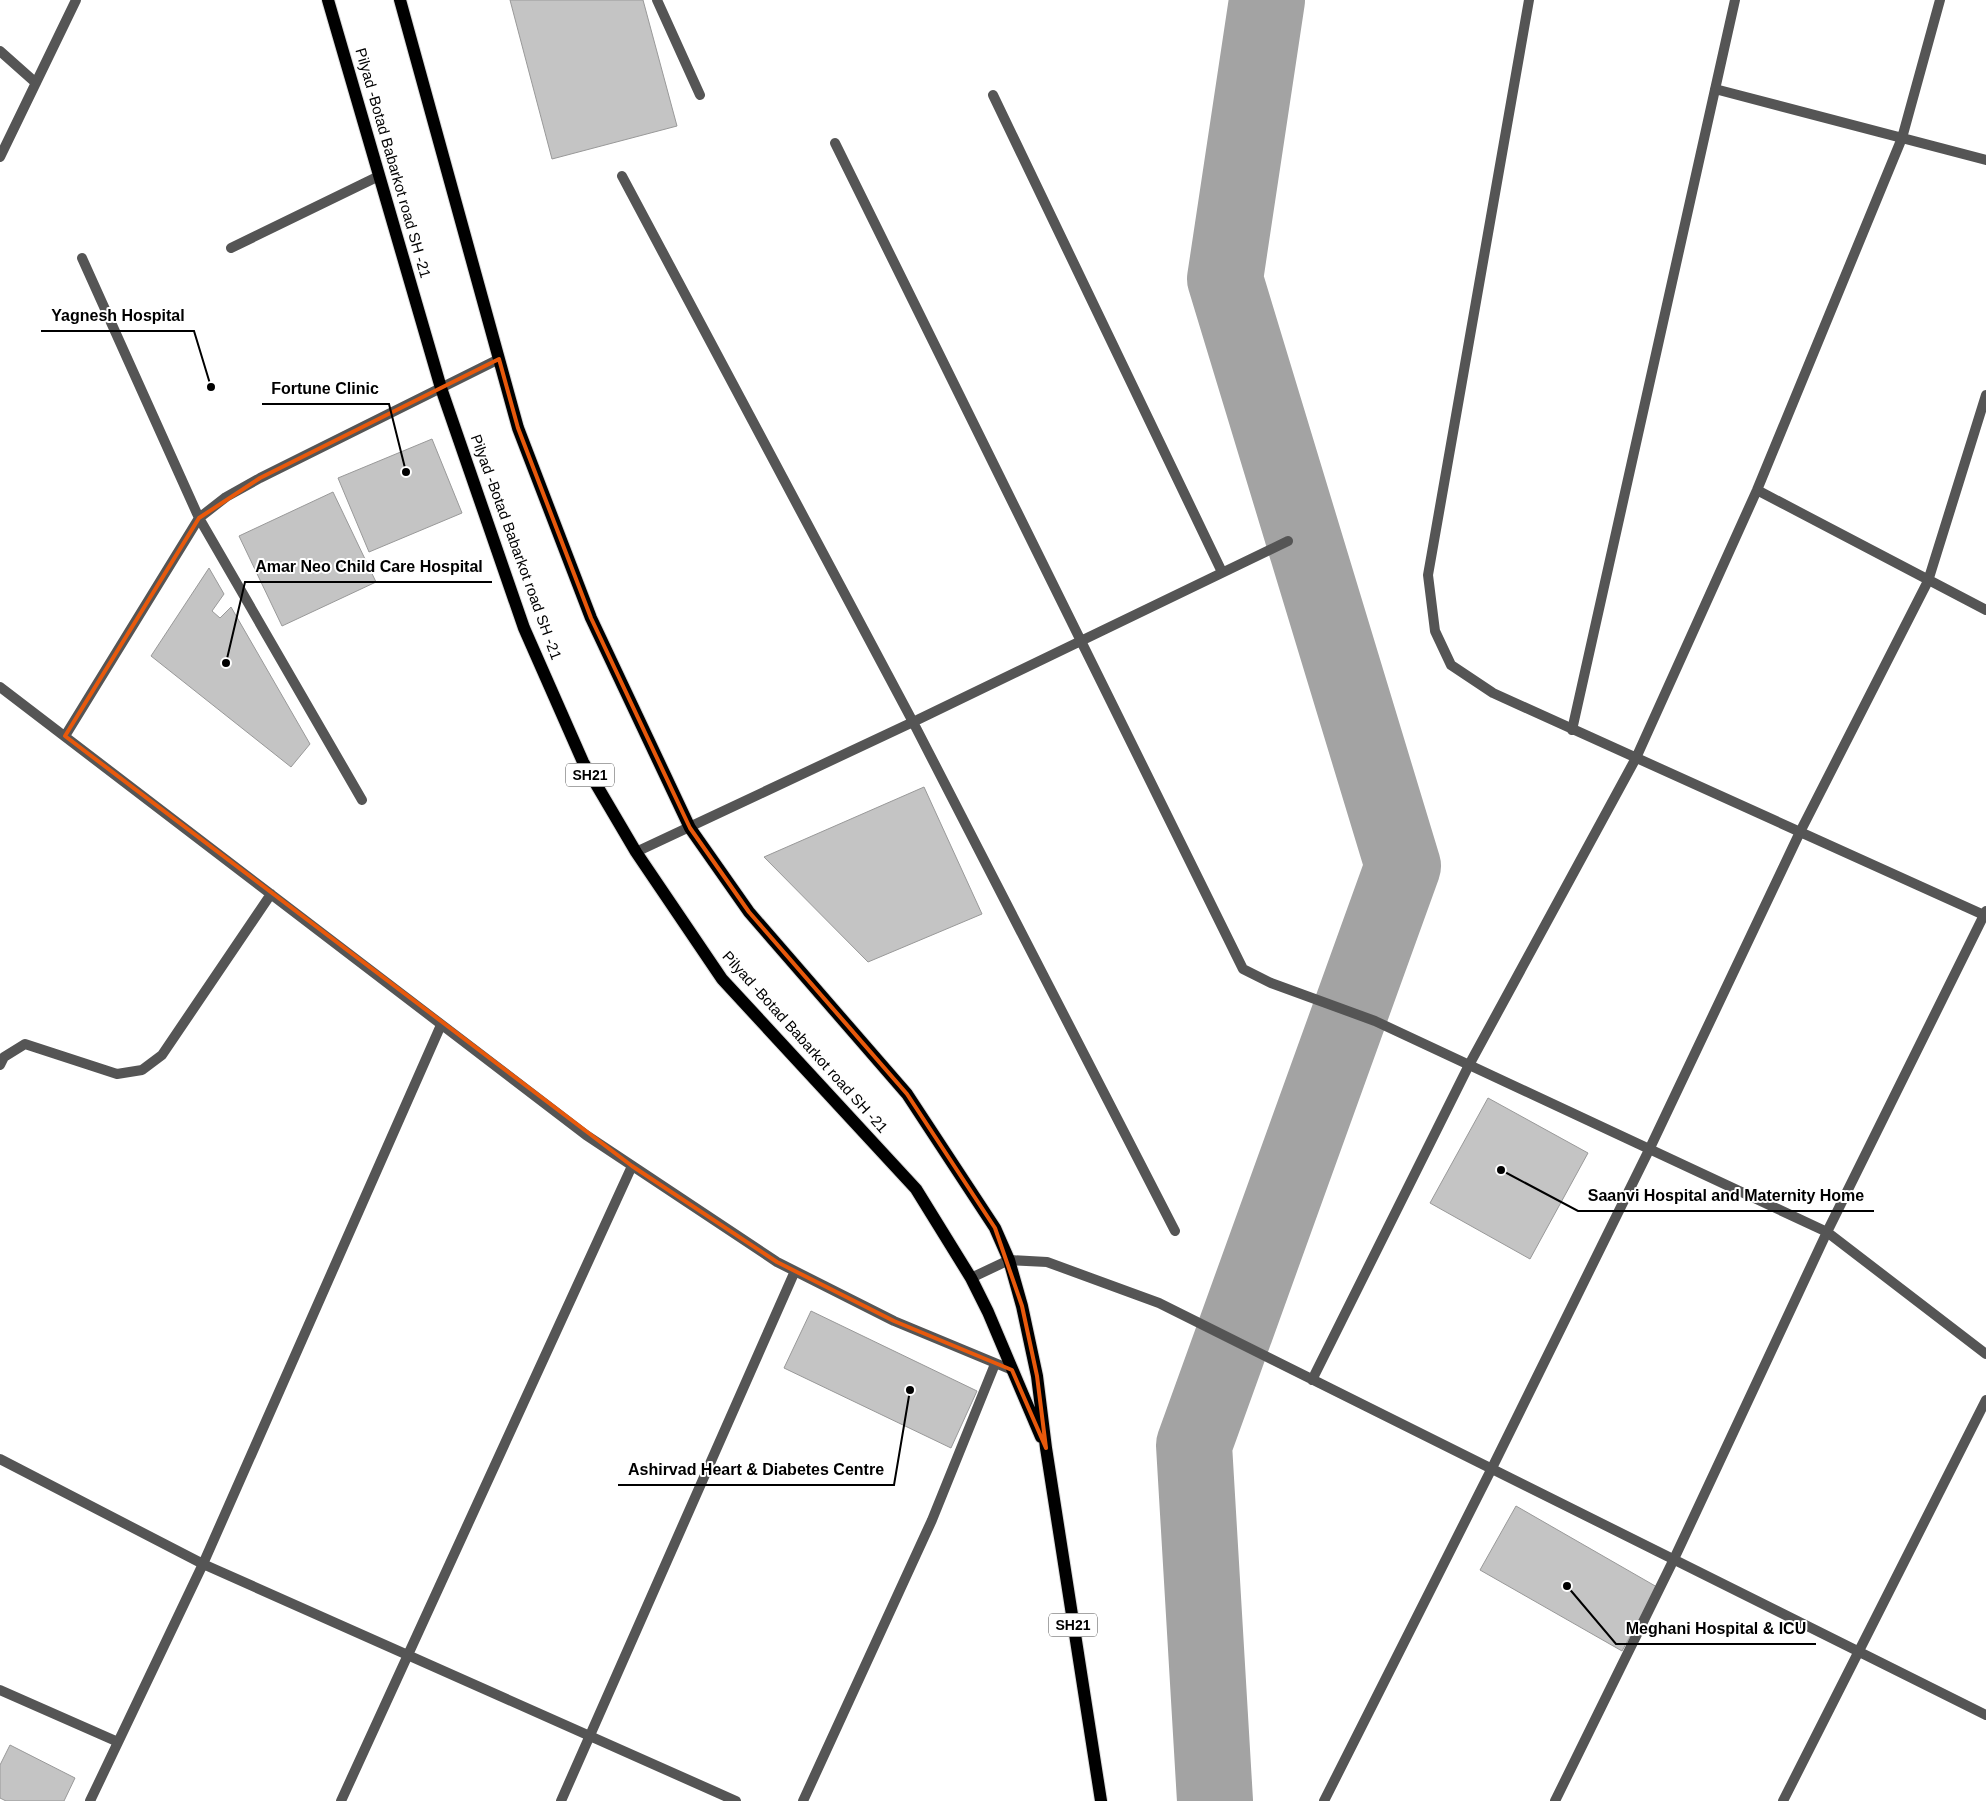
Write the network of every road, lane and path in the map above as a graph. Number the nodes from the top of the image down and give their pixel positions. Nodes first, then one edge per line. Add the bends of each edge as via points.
1 (76, 0) edge
2 (328, 0) edge
3 (400, 0) edge
4 (657, 0) edge
5 (1529, 0) edge
6 (1735, 0) edge
7 (1940, 0) edge
8 (0, 51) edge
9 (36, 83) junction
10 (1715, 89) junction
11 (700, 95) dead end
12 (993, 95) dead end
13 (1902, 138) junction
14 (835, 143) dead end
15 (0, 157) edge
16 (1986, 160) edge
17 (379, 176) junction
18 (622, 176) dead end
19 (231, 248) dead end
20 (82, 258) dead end
21 (499, 359) junction
22 (442, 388) junction
23 (1986, 394) edge
24 (1757, 490) junction
25 (199, 518) junction
26 (1288, 541) dead end
27 (1222, 572) junction
28 (1928, 581) junction
29 (1986, 610) edge
30 (1080, 642) junction
31 (0, 687) edge
32 (913, 722) junction
33 (1572, 730) junction
34 (65, 736) junction
35 (1636, 758) junction
36 (362, 800) dead end
37 (690, 828) junction
38 (1800, 832) junction
39 (636, 852) junction
40 (271, 894) junction
41 (1985, 914) edge
42 (441, 1024) junction
43 (0, 1065) edge
44 (1469, 1065) junction
45 (1649, 1150) junction
46 (632, 1166) junction
47 (1175, 1232) dead end
48 (1827, 1232) junction
49 (1009, 1260) junction
50 (794, 1270) junction
51 (971, 1278) junction
52 (1986, 1354) edge
53 (995, 1364) junction
54 (1012, 1370) junction
55 (1312, 1380) junction
56 (1986, 1400) edge
57 (1046, 1448) junction
58 (0, 1459) edge
59 (1491, 1470) junction
60 (1674, 1559) junction
61 (204, 1564) junction
62 (1859, 1652) junction
63 (408, 1654) junction
64 (0, 1690) edge
65 (1986, 1715) edge
66 (590, 1736) junction
67 (118, 1742) junction
68 (90, 1801) edge
69 (341, 1801) edge
70 (561, 1801) edge
71 (736, 1801) edge
72 (802, 1801) edge
73 (1101, 1801) edge
74 (1324, 1801) edge
75 (1554, 1801) edge
76 (1782, 1801) edge

1 - 9 street
2 - 17 main road, Pilyad -Botad Babarkot road SH -21 / SH21
3 - 21 main road, Pilyad -Botad Babarkot road SH -21 / SH21
4 - 11 street
5 - 33 street via 1428,575 1435,631 1451,665 1493,693
6 - 10 street
7 - 13 street
8 - 9 street
9 - 15 street
10 - 13 street
10 - 33 street
12 - 27 street
13 - 16 street
13 - 24 street
14 - 30 street
17 - 19 street
17 - 22 main road, Pilyad -Botad Babarkot road SH -21 / SH21
18 - 32 street
20 - 25 street
21 - 22 street
21 - 37 main road, Pilyad -Botad Babarkot road SH -21 / SH21 via 518,428 591,618
22 - 25 street via 260,478
22 - 39 main road, Pilyad -Botad Babarkot road SH -21 / SH21 via 524,628 583,762
23 - 28 street
24 - 28 street
24 - 35 street
25 - 34 street
25 - 36 street
26 - 27 street
27 - 30 street
28 - 29 street
28 - 38 street
30 - 32 street
30 - 44 street via 1243,969 1270,983 1375,1021
31 - 34 street
32 - 37 street
32 - 47 street
33 - 35 street
34 - 40 street
35 - 38 street
35 - 44 street
37 - 39 street
37 - 49 main road, Pilyad -Botad Babarkot road SH -21 / SH21 via 749,912 908,1094 995,1228
38 - 41 street
38 - 45 street
39 - 51 main road, Pilyad -Botad Babarkot road SH -21 / SH21 via 722,979 916,1189
40 - 42 street
40 - 43 street via 162,1055 142,1070 117,1074 24,1044 4,1057
41 - 48 street
42 - 46 street via 586,1135
42 - 61 street
44 - 45 street
44 - 55 street
45 - 48 street
45 - 59 street
46 - 50 street via 776,1262
46 - 63 street
48 - 52 street
48 - 60 street
49 - 51 street
49 - 55 street via 1046,1262 1159,1303
49 - 57 main road, Pilyad -Botad Babarkot road SH -21 / SH21 via 1037,1376
50 - 53 street via 894,1321
50 - 66 street
51 - 54 main road, Pilyad -Botad Babarkot road SH -21 / SH21
53 - 54 street
53 - 72 street via 932,1520
54 - 57 main road, Pilyad -Botad Babarkot road SH -21 / SH21
55 - 59 street
56 - 62 street
57 - 73 main road, Pilyad -Botad Babarkot road SH -21 / SH21
58 - 61 street
59 - 60 street
59 - 74 street
60 - 62 street
60 - 75 street
61 - 63 street
61 - 67 street
62 - 65 street
62 - 76 street
63 - 66 street
63 - 69 street
64 - 67 street
66 - 70 street
66 - 71 street
67 - 68 street

